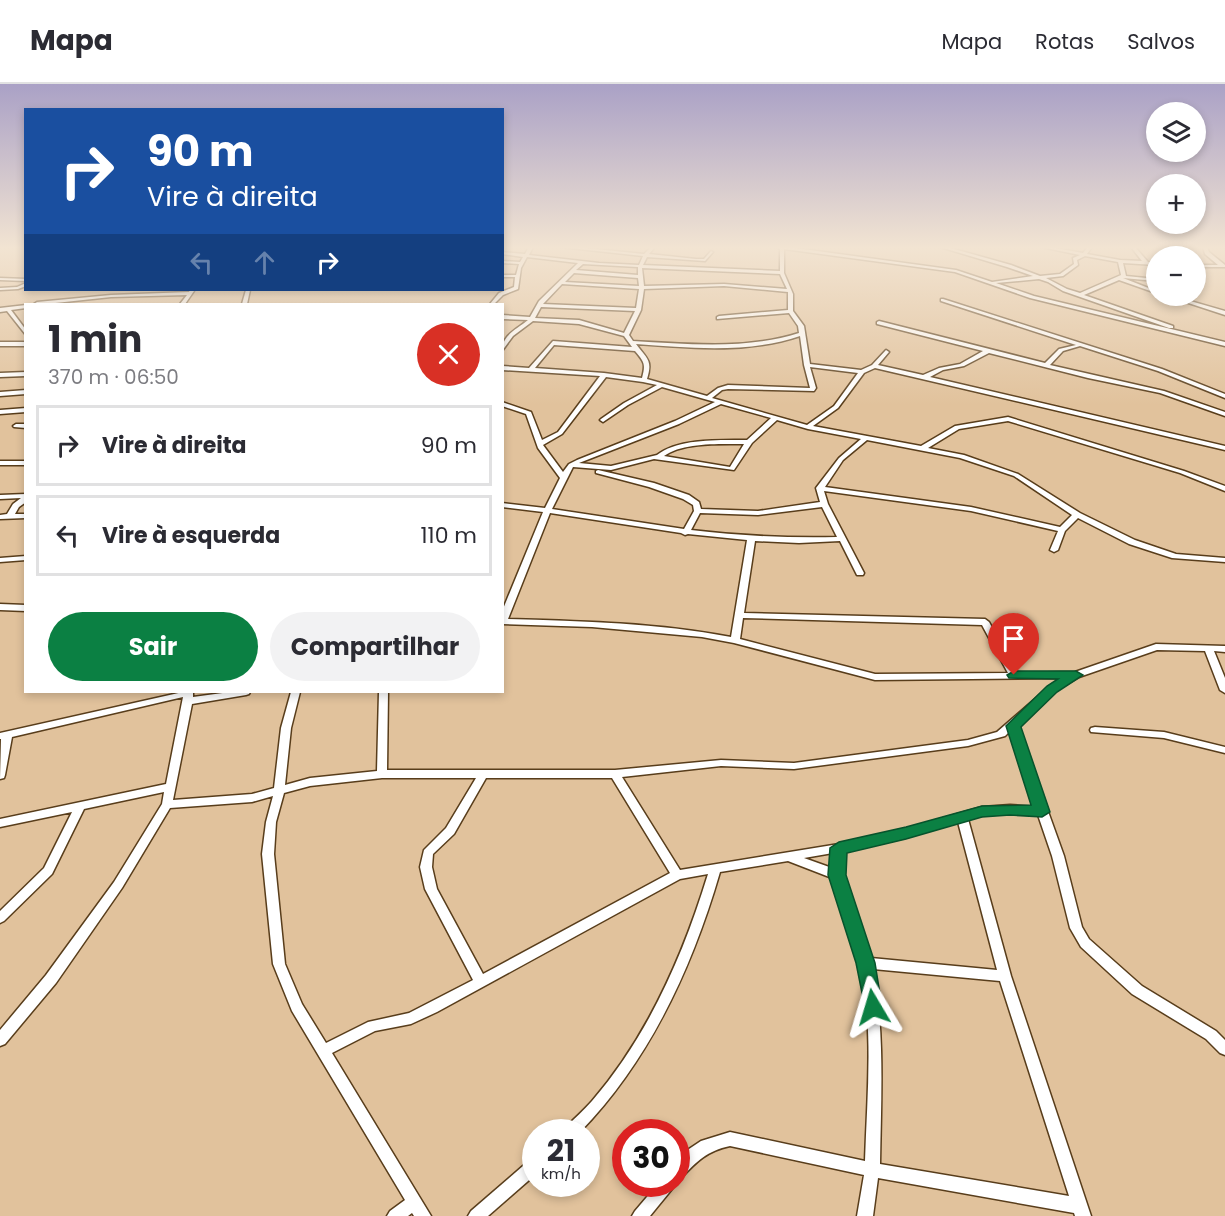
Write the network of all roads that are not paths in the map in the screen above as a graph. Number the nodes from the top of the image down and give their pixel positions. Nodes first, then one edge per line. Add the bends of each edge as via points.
1 (73, 300) edge
2 (544, 300) edge
3 (640, 300) edge
4 (790, 300) edge
5 (944, 300) dead end
6 (1043, 300) edge
7 (1094, 300) edge
8 (46, 303) edge
9 (538, 305) junction
10 (24, 306) edge
11 (1202, 306) edge
12 (9, 309) junction
13 (0, 310) edge
14 (638, 310) junction
15 (790, 311) junction
16 (1225, 313) edge
17 (504, 317) edge
18 (532, 318) junction
19 (719, 318) dead end
20 (24, 321) edge
21 (18, 323) junction
22 (879, 323) dead end
23 (24, 331) edge
24 (802, 334) junction
25 (626, 335) junction
26 (1207, 339) junction
27 (630, 342) junction
28 (0, 344) edge
29 (24, 344) edge
30 (1225, 344) edge
31 (504, 345) edge
32 (1078, 346) junction
33 (636, 349) junction
34 (988, 351) junction
35 (886, 352) dead end
36 (807, 365) junction
37 (1047, 365) junction
38 (874, 366) junction
39 (504, 368) edge
40 (531, 369) junction
41 (862, 372) junction
42 (24, 374) edge
43 (0, 375) edge
44 (604, 375) junction
45 (924, 377) junction
46 (644, 380) junction
47 (662, 385) junction
48 (24, 392) edge
49 (0, 394) edge
50 (1225, 396) edge
51 (708, 398) junction
52 (719, 403) junction
53 (504, 405) edge
54 (24, 410) edge
55 (0, 412) edge
56 (1225, 414) edge
57 (774, 419) junction
58 (603, 420) dead end
59 (16, 426) dead end
60 (24, 426) edge
61 (808, 427) junction
62 (866, 439) junction
63 (749, 442) junction
64 (540, 444) junction
65 (924, 447) junction
66 (1225, 448) edge
67 (658, 458) junction
68 (0, 463) edge
69 (24, 463) edge
70 (572, 465) junction
71 (592, 468) junction
72 (563, 477) junction
73 (820, 488) junction
74 (1225, 489) edge
75 (0, 497) edge
76 (24, 497) edge
77 (24, 499) edge
78 (824, 504) junction
79 (504, 505) edge
80 (549, 510) junction
81 (698, 511) junction
82 (1077, 515) junction
83 (24, 516) edge
84 (3, 519) edge
85 (1062, 530) junction
86 (685, 532) junction
87 (751, 539) junction
88 (842, 539) junction
89 (1054, 550) dead end
90 (24, 558) edge
91 (0, 560) edge
92 (1225, 560) edge
93 (860, 573) dead end
94 (0, 607) edge
95 (24, 608) edge
96 (738, 615) junction
97 (504, 618) edge
98 (504, 621) edge
99 (735, 640) junction
100 (1208, 648) junction
101 (1225, 649) edge
102 (1014, 675) junction
103 (1076, 675) junction
104 (1225, 690) edge
105 (227, 693) edge
106 (295, 693) edge
107 (383, 693) edge
108 (189, 695) edge
109 (1013, 726) junction
110 (1095, 730) dead end
111 (4, 735) edge
112 (1225, 750) edge
113 (382, 774) junction
114 (483, 774) junction
115 (615, 774) junction
116 (0, 775) edge
117 (170, 787) junction
118 (279, 792) junction
119 (167, 804) junction
120 (80, 806) junction
121 (1042, 812) junction
122 (962, 818) junction
123 (0, 823) edge
124 (839, 848) junction
125 (790, 857) junction
126 (715, 869) junction
127 (677, 875) junction
128 (837, 875) junction
129 (0, 918) edge
130 (866, 963) junction
131 (1005, 976) junction
132 (480, 981) junction
133 (0, 1040) edge
134 (1225, 1049) edge
135 (324, 1051) junction
136 (585, 1119) edge
137 (690, 1156) edge
138 (872, 1170) junction
139 (522, 1176) edge
140 (656, 1197) edge
141 (414, 1202) junction
142 (1081, 1211) edge
143 (395, 1216) edge
144 (423, 1216) edge
145 (476, 1216) edge
146 (640, 1216) edge
147 (865, 1216) edge

1 - 8 street
2 - 9 street
3 - 14 street
4 - 15 street
5 - 32 street
6 - 26 street
7 - 26 street
9 - 14 street
9 - 18 street
10 - 12 street
11 - 16 street
12 - 13 street
12 - 21 street
14 - 25 street
15 - 19 street
15 - 24 street
17 - 18 street
18 - 25 street via 584,323
18 - 31 street
20 - 21 street
21 - 23 street
22 - 34 street
24 - 27 street via 784,341 742,344
24 - 36 street
25 - 27 street
26 - 30 street
27 - 33 street
28 - 29 street
32 - 37 street via 1061,350
32 - 50 street via 1160,370
33 - 40 street via 553,343
33 - 46 street via 648,367
34 - 37 street
34 - 45 street via 962,365
35 - 38 street
36 - 41 street
36 - 51 street via 813,388 809,391 728,387
37 - 56 street via 1162,392
38 - 41 street
38 - 45 street
39 - 40 street
40 - 44 street
41 - 61 street via 836,406
42 - 43 street
44 - 46 street
44 - 64 street via 560,433
45 - 66 street
46 - 47 street
47 - 51 street
47 - 58 street
48 - 49 street
51 - 52 street
52 - 57 street
52 - 70 street via 681,423
53 - 64 street via 529,413
54 - 55 street
57 - 61 street
57 - 63 street
59 - 60 street
61 - 62 street
62 - 65 street
62 - 73 street via 841,459
63 - 67 street via 691,446 663,452
63 - 67 street via 732,469
64 - 72 street
65 - 74 street via 957,427 1008,419
65 - 82 street via 1016,475
67 - 71 street
68 - 69 street
70 - 71 street
70 - 72 street
71 - 81 street via 680,495 696,504
72 - 80 street
73 - 78 street
73 - 85 street via 971,509
75 - 76 street
77 - 84 street
78 - 81 street via 758,513
78 - 88 street
79 - 80 street
80 - 86 street
80 - 97 street via 519,574
81 - 86 street
82 - 85 street
82 - 92 street via 1132,542 1175,556
83 - 84 street
85 - 89 street
86 - 87 street
87 - 88 street
87 - 96 street
88 - 93 street
90 - 91 street
94 - 95 street
96 - 99 street
96 - 102 street via 985,622
98 - 99 street via 614,626
99 - 102 street via 862,675
100 - 101 street
100 - 103 street via 1147,649
100 - 104 street
102 - 103 street
103 - 109 street via 1052,689
105 - 108 street
106 - 118 street via 286,728
107 - 113 street
108 - 111 street
108 - 117 street
109 - 115 street via 985,740 794,766 721,763
109 - 121 street
110 - 112 street via 1164,735
111 - 116 street
113 - 114 street
113 - 118 street via 310,782
114 - 115 street
114 - 132 street via 450,831 428,853 426,867 431,889
115 - 127 street
117 - 119 street
117 - 120 street
118 - 119 street via 252,798
118 - 135 street via 268,854 279,964 297,1007
119 - 133 street via 118,885 51,979
120 - 123 street
120 - 129 street via 48,871
121 - 122 street via 1010,809
121 - 134 street via 1084,944 1137,990 1203,1029
122 - 124 street
122 - 131 street
124 - 125 street
124 - 128 street
125 - 126 street
125 - 128 street
126 - 127 street
126 - 136 street via 683,958 645,1035 622,1076
127 - 132 street
128 - 130 street
130 - 131 street
130 - 138 street via 875,1040
131 - 142 street
132 - 135 street via 411,1018 373,1026
135 - 141 street
137 - 138 street via 710,1143 730,1139
138 - 142 street
138 - 147 street
139 - 145 street
140 - 146 street
141 - 143 street
141 - 144 street

